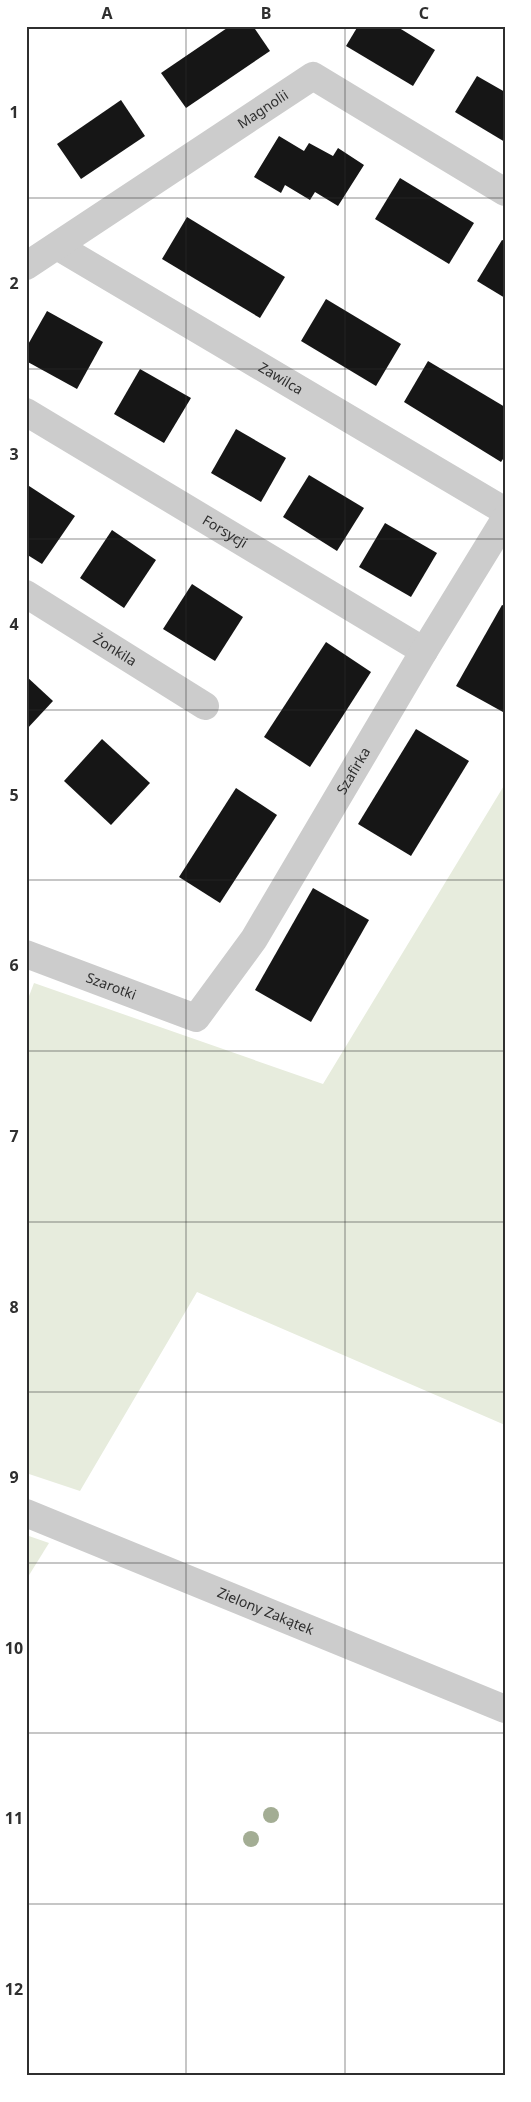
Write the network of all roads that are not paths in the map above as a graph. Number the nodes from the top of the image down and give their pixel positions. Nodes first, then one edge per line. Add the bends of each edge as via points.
1 (505, 192) edge
2 (57, 246) junction
3 (26, 266) edge
4 (26, 412) edge
5 (505, 511) edge
6 (505, 519) edge
7 (26, 594) edge
8 (424, 651) junction
9 (204, 706) dead end
10 (26, 954) edge
11 (196, 1018) joint
12 (26, 1513) edge
13 (505, 1709) edge

1 - 2 street, Magnolii via 313,76
2 - 3 street, Magnolii
2 - 5 street, Zawilca
4 - 8 street, Forsycji
6 - 8 street, Szafirka
7 - 9 street, Żonkila
8 - 11 street, Szafirka via 254,939
10 - 11 street, Szarotki
12 - 13 street, Zielony Zakątek

